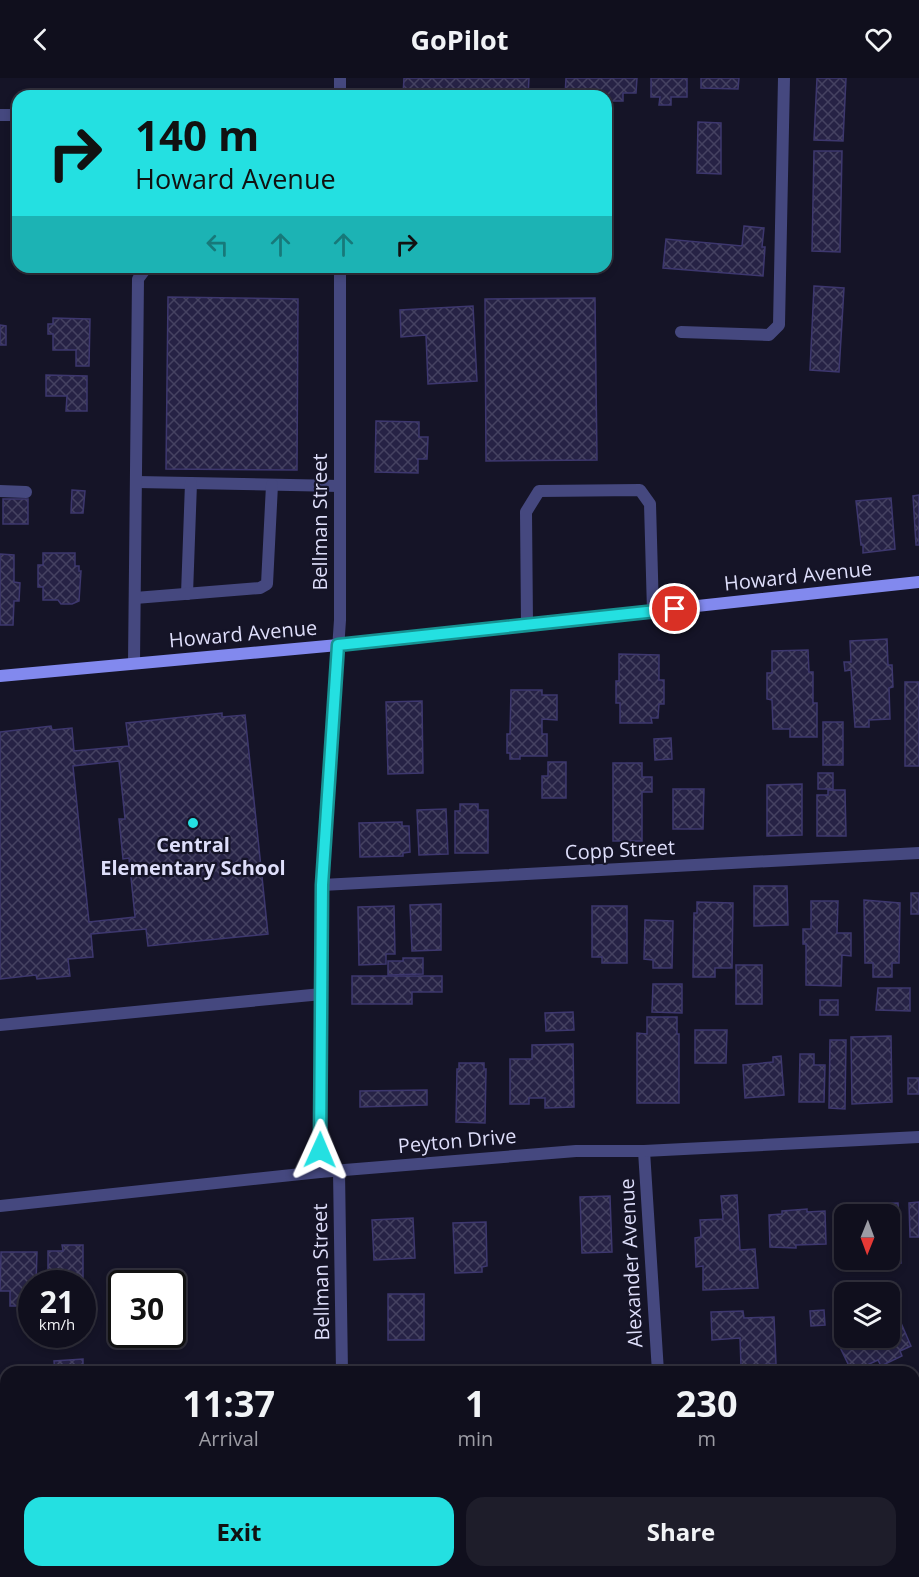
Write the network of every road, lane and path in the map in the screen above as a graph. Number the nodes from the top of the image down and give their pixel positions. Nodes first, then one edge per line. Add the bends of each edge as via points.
1 (784, 78) edge
2 (142, 273) edge
3 (340, 273) edge
4 (681, 332) dead end
5 (137, 482) junction
6 (191, 483) junction
7 (272, 485) junction
8 (340, 486) junction
9 (0, 491) edge
10 (26, 492) dead end
11 (919, 582) edge
12 (187, 594) junction
13 (135, 598) junction
14 (652, 611) junction
15 (527, 624) junction
16 (338, 645) junction
17 (134, 663) junction
18 (0, 676) edge
19 (919, 853) edge
20 (322, 885) junction
21 (322, 994) junction
22 (0, 1025) edge
23 (919, 1137) edge
24 (644, 1151) junction
25 (339, 1171) junction
26 (320, 1172) junction
27 (0, 1206) edge
28 (342, 1366) edge
29 (658, 1366) edge

1 - 4 street via 779,325 770,335
2 - 5 street via 138,279
3 - 8 street, Bellman Street
5 - 6 street
5 - 13 street
6 - 7 street
6 - 12 street
7 - 8 street
7 - 12 street via 267,584 260,588
8 - 16 street, Bellman Street
9 - 10 street
11 - 14 main road, Howard Avenue
12 - 13 street
13 - 17 street
14 - 15 main road, Howard Avenue
14 - 15 street via 650,504 640,490 539,491 526,512
15 - 16 main road, Howard Avenue
16 - 17 main road, Howard Avenue
16 - 20 street, Bellman Street
17 - 18 main road, Howard Avenue
19 - 20 street, Copp Street
20 - 21 street, Bellman Street
21 - 22 street
21 - 26 street, Bellman Street
23 - 24 street, Peyton Drive
24 - 25 street, Peyton Drive via 576,1151
24 - 29 street, Alexander Avenue
25 - 26 street, Peyton Drive
25 - 28 street, Bellman Street
26 - 27 street, Peyton Drive

